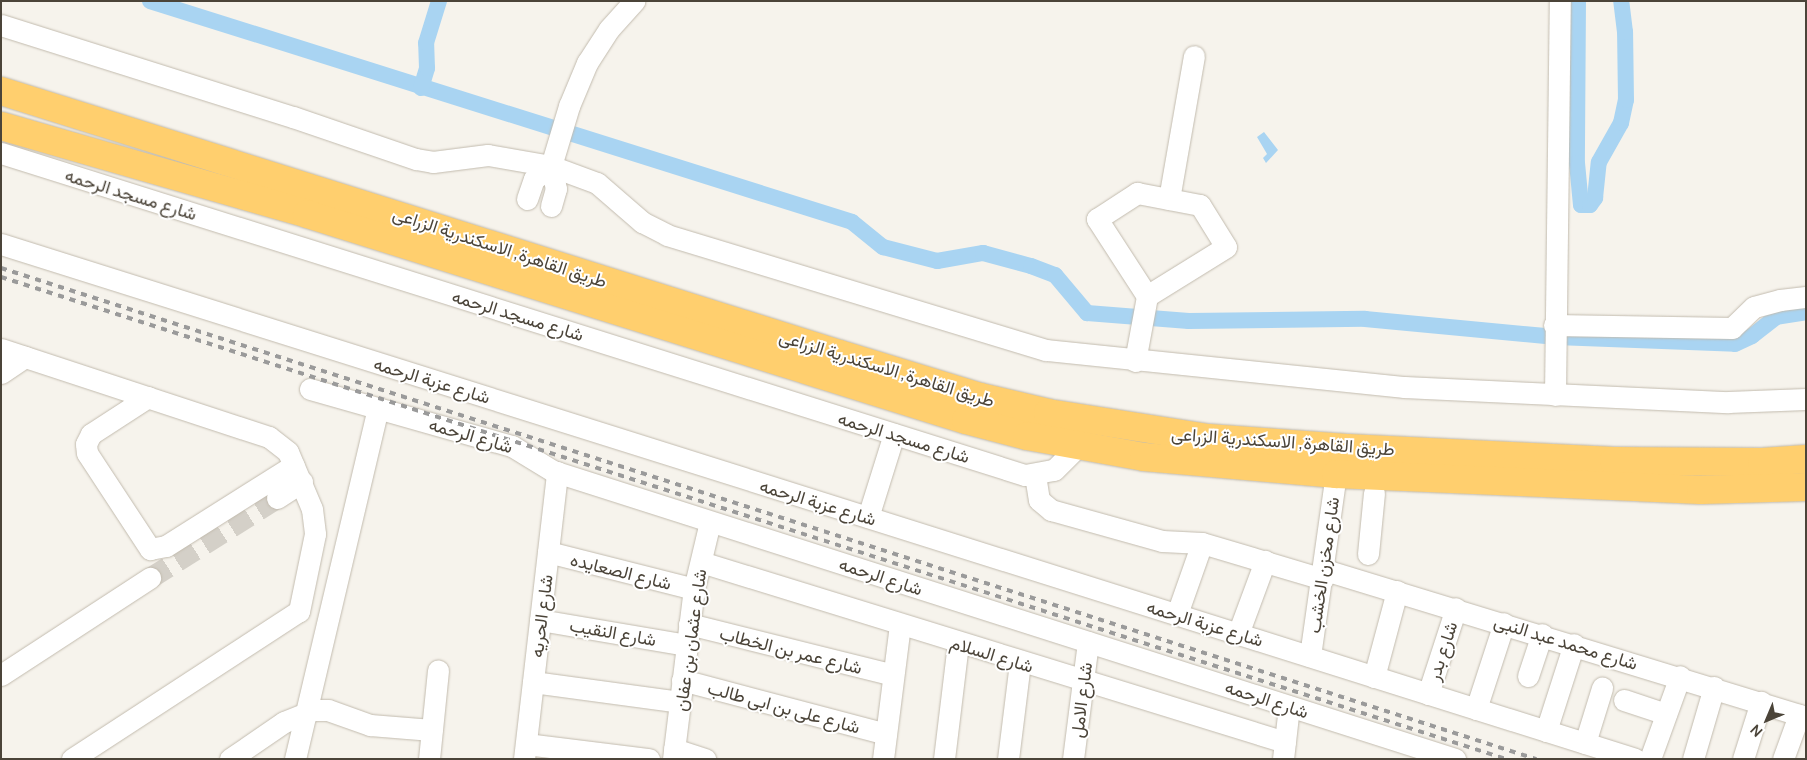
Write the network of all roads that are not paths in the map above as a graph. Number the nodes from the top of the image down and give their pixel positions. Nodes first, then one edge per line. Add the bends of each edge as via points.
1 (634, 1) edge
2 (1560, 1) edge
3 (1, 25) edge
4 (1194, 56) dead end
5 (1, 91) edge
6 (1, 126) edge
7 (1, 153) edge
8 (551, 166) junction
9 (526, 199) dead end
10 (1169, 199) junction
11 (551, 206) dead end
12 (1, 244) edge
13 (1806, 297) edge
14 (1145, 303) junction
15 (1554, 325) junction
16 (1, 349) edge
17 (1136, 355) junction
18 (25, 357) junction
19 (1, 373) edge
20 (310, 389) dead end
21 (1554, 395) junction
22 (148, 397) junction
23 (1806, 399) edge
24 (378, 408) junction
25 (894, 434) junction
26 (1078, 446) junction
27 (1806, 459) edge
28 (557, 472) junction
29 (298, 473) junction
30 (1336, 474) junction
31 (1035, 475) junction
32 (1806, 487) edge
33 (1374, 493) dead end
34 (277, 498) tunnel mouth
35 (868, 517) junction
36 (710, 522) junction
37 (1202, 543) junction
38 (548, 552) junction
39 (1368, 554) dead end
40 (1264, 561) junction
41 (701, 562) junction
42 (1324, 574) junction
43 (150, 578) tunnel mouth
44 (694, 590) junction
45 (1397, 591) junction
46 (1456, 608) junction
47 (1177, 614) junction
48 (540, 620) junction
49 (1504, 623) junction
50 (689, 624) junction
51 (900, 624) junction
52 (1238, 634) junction
53 (1542, 634) junction
54 (1088, 642) junction
55 (958, 643) junction
56 (1574, 644) junction
57 (686, 645) junction
58 (1310, 656) junction
59 (1020, 662) junction
60 (438, 670) dead end
61 (1, 675) edge
62 (894, 675) junction
63 (1528, 676) dead end
64 (1680, 676) junction
65 (1374, 677) junction
66 (682, 680) junction
67 (1083, 681) junction
68 (533, 682) junction
69 (1714, 687) junction
70 (1602, 688) dead end
71 (1428, 694) junction
72 (1624, 700) dead end
73 (680, 702) junction
74 (1761, 702) junction
75 (1289, 706) junction
76 (1476, 709) junction
77 (304, 712) junction
78 (1666, 714) junction
79 (1802, 716) edge
80 (432, 730) junction
81 (1546, 730) junction
82 (886, 734) junction
83 (1585, 743) junction
84 (525, 752) edge
85 (674, 754) edge
86 (1285, 754) edge
87 (72, 759) edge
88 (230, 759) edge
89 (295, 759) edge
90 (428, 759) edge
91 (649, 759) edge
92 (705, 759) edge
93 (883, 759) edge
94 (944, 759) edge
95 (1008, 759) edge
96 (1073, 759) edge
97 (1455, 759) edge
98 (1636, 759) edge
99 (1650, 759) edge
100 (1693, 759) edge
101 (1743, 759) edge
102 (1783, 759) edge

1 - 8 street via 609,29 587,63 569,106
2 - 15 street
3 - 8 street via 416,159 433,162 488,155
4 - 10 street
5 - 27 highway, طريق القاهرة, الاسكندرية الزراعى via 839,354 980,397 1048,413 1208,438 1347,448 1614,461 1762,462
6 - 26 highway, طريق القاهرة, الاسكندرية الزراعى via 307,214 966,420
7 - 25 street, شارع مسجد الرحمه
8 - 9 street via 534,179
8 - 11 street via 556,185
8 - 17 street via 597,183 642,222 667,234 1046,350
10 - 14 street via 1137,193 1097,220
10 - 14 street via 1200,205 1226,247
12 - 35 street, شارع عزبة الرحمه
13 - 15 street via 1754,307 1737,325 1725,328
14 - 17 street
15 - 21 street
16 - 18 street
17 - 21 street via 1404,387
18 - 19 street
18 - 22 street
20 - 24 street, شارع الرحمه
21 - 23 street via 1728,402
22 - 29 street via 269,437 288,452
22 - 29 street via 91,434 86,444 87,453 150,549 166,546
24 - 28 street, شارع الرحمه via 518,449
24 - 77 street
25 - 31 street, شارع مسجد الرحمه
25 - 35 street
26 - 30 highway, طريق القاهرة, الاسكندرية الزراعى via 1144,457
26 - 31 street via 1062,465
28 - 36 street, شارع الرحمه
28 - 38 street, شارع الحريه
29 - 34 street
29 - 87 street via 312,509 315,534 299,611
30 - 32 highway, طريق القاهرة, الاسكندرية الزراعى via 1701,490
30 - 42 street, شارع مخزن الخشب
31 - 37 street via 1039,500 1051,510 1162,541
33 - 39 street
35 - 47 street, شارع عزبة الرحمه
36 - 41 street, شارع عثمان بن عفان
36 - 54 street, شارع الرحمه
37 - 40 street
37 - 47 street
38 - 44 street, شارع الصعايده
38 - 48 street, شارع الحريه
40 - 42 street
40 - 52 street
41 - 44 street, شارع عثمان بن عفان
41 - 51 street, شارع السلام
42 - 45 street, شارع محمد عبد النبى
42 - 58 street, شارع مخزن الخشب
43 - 61 street
44 - 50 street, شارع عثمان بن عفان
45 - 46 street, شارع محمد عبد النبى
45 - 65 street
46 - 49 street, شارع محمد عبد النبى
46 - 71 street, شارع بدر
47 - 52 street, شارع عزبة الرحمه
48 - 57 street, شارع النقيب
48 - 68 street, شارع الحريه
49 - 53 street, شارع محمد عبد النبى
49 - 76 street
50 - 57 street, شارع عثمان بن عفان
50 - 62 street, شارع عمر بن الخطاب
51 - 55 street, شارع السلام
51 - 62 street
52 - 58 street, شارع عزبة الرحمه
53 - 56 street, شارع محمد عبد النبى
53 - 63 street
54 - 67 street, شارع الامل
54 - 75 street, شارع الرحمه
55 - 59 street, شارع السلام
55 - 94 street
56 - 64 street, شارع محمد عبد النبى
56 - 81 street
57 - 66 street, شارع عثمان بن عفان
58 - 65 street, شارع عزبة الرحمه
59 - 67 street, شارع السلام
59 - 95 street
60 - 80 street
62 - 82 street
64 - 69 street, شارع محمد عبد النبى
64 - 78 street
65 - 71 street, شارع عزبة الرحمه
66 - 73 street, شارع عثمان بن عفان
66 - 82 street, شارع على بن ابى طالب
67 - 86 street, شارع السلام
67 - 96 street, شارع الامل
68 - 73 street
68 - 84 street, شارع الحريه
69 - 74 street, شارع محمد عبد النبى
69 - 100 street
70 - 83 street
71 - 76 street, شارع عزبة الرحمه
72 - 78 street
73 - 85 street, شارع عثمان بن عفان
74 - 79 street, شارع محمد عبد النبى
74 - 101 street
75 - 86 street
75 - 97 street, شارع الرحمه
76 - 81 street, شارع عزبة الرحمه
77 - 80 street via 321,709 370,725
77 - 88 street
77 - 89 street
78 - 99 street
79 - 102 street
80 - 90 street
81 - 83 street, شارع عزبة الرحمه
82 - 93 street
83 - 98 street, شارع عزبة الرحمه
84 - 91 street
85 - 92 street

